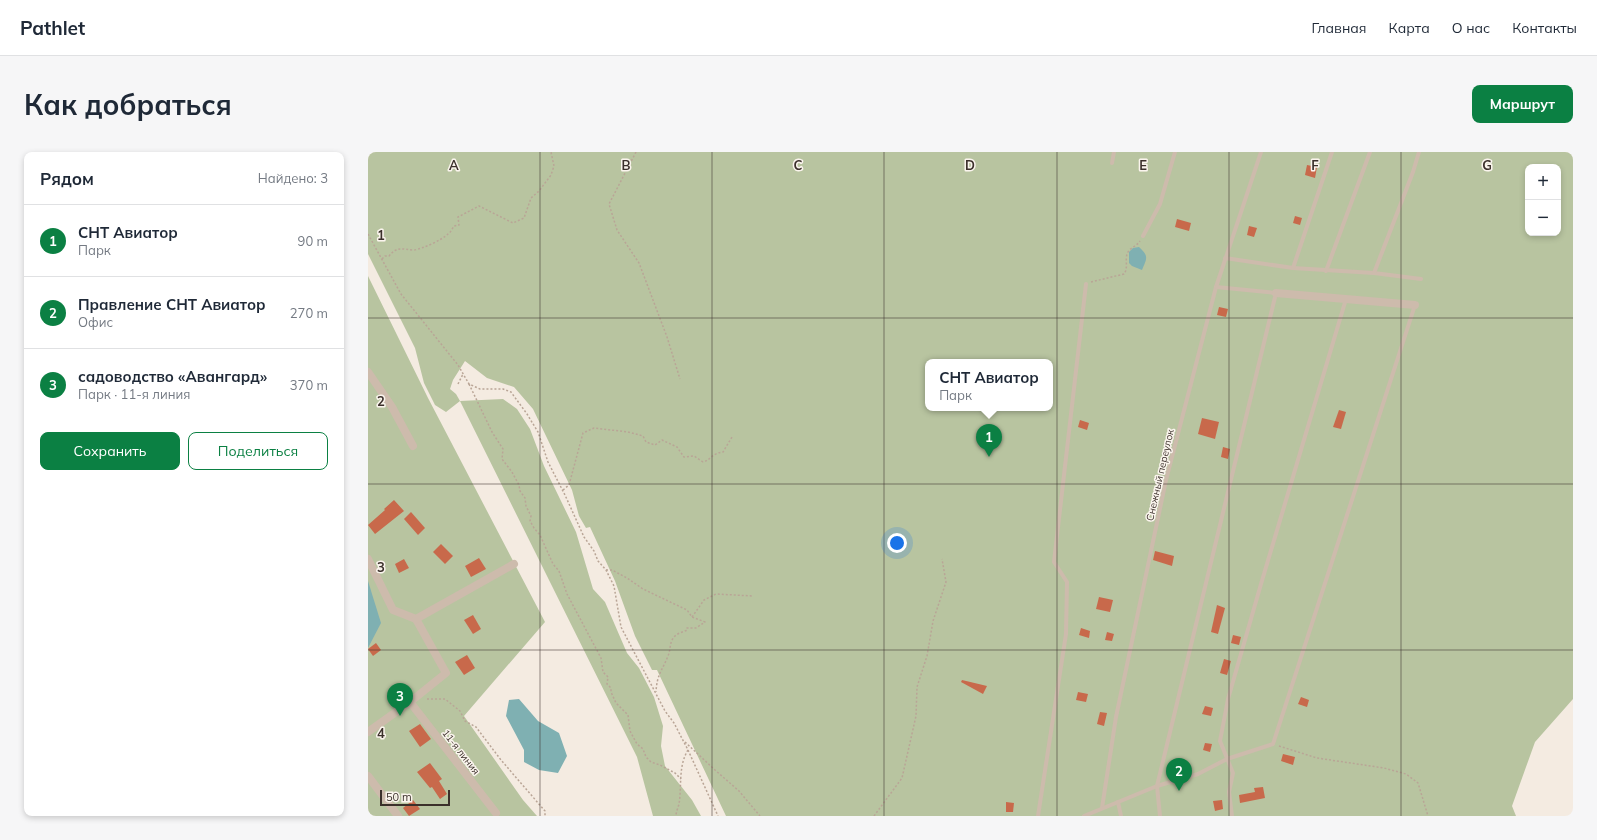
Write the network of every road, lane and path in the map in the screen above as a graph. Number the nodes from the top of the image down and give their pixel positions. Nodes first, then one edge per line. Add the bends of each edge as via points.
1 (551, 152) edge
2 (636, 152) edge
3 (1114, 152) edge
4 (1175, 152) edge
5 (1261, 152) edge
6 (1332, 152) edge
7 (1370, 152) edge
8 (1419, 152) edge
9 (1112, 163) dead end
10 (368, 234) edge
11 (1143, 236) joint
12 (1225, 258) junction
13 (382, 259) junction
14 (1293, 268) junction
15 (1326, 271) junction
16 (1374, 273) junction
17 (1421, 279) dead end
18 (1086, 284) joint
19 (1216, 287) junction
20 (1276, 293) junction
21 (1346, 299) junction
22 (1415, 305) joint
23 (368, 372) edge
24 (463, 374) junction
25 (680, 379) dead end
26 (458, 384) dead end
27 (468, 384) junction
28 (732, 437) dead end
29 (413, 446) dead end
30 (563, 490) junction
31 (368, 559) edge
32 (942, 559) dead end
33 (514, 564) dead end
34 (606, 570) junction
35 (753, 596) dead end
36 (692, 617) junction
37 (416, 619) junction
38 (656, 694) junction
39 (418, 697) junction
40 (410, 702) junction
41 (368, 732) edge
42 (684, 741) junction
43 (1273, 744) junction
44 (688, 750) junction
45 (1227, 759) junction
46 (368, 776) edge
47 (681, 779) junction
48 (1157, 786) junction
49 (1118, 802) junction
50 (1102, 808) junction
51 (496, 813) dead end
52 (398, 816) edge
53 (545, 816) edge
54 (676, 816) edge
55 (718, 816) edge
56 (760, 816) edge
57 (874, 816) edge
58 (1038, 816) edge
59 (1084, 816) edge
60 (1121, 816) edge
61 (1160, 816) edge
62 (1232, 816) edge
63 (1428, 816) edge

1 - 13 path via 554,166 551,175 531,198 524,218 513,223 479,206 458,217 459,224 437,241 415,250 404,248 393,251
2 - 25 path via 609,204 617,230 639,263 668,337
3 - 9 lane
4 - 11 lane via 1160,204
5 - 12 lane, Снежный переулок
6 - 14 lane
7 - 15 lane
8 - 16 lane
10 - 13 path
11 - 18 path via 1137,245 1128,250 1127,270 1124,274
12 - 14 lane
12 - 19 lane, Снежный переулок
13 - 24 path via 401,294
14 - 15 lane
15 - 16 lane
16 - 17 lane
18 - 58 lane via 1054,562 1067,582 1066,634
19 - 20 lane
19 - 50 lane, Снежный переулок via 1166,480 1116,717
20 - 21 street
20 - 48 lane
21 - 22 street
21 - 45 lane via 1228,700 1220,741
22 - 43 lane
23 - 29 street via 392,407
24 - 26 path
24 - 27 path
27 - 30 path via 480,389 503,389 511,392 538,432 548,462
27 - 47 path via 503,449 502,459 519,484 531,516 530,520 559,571 570,599 601,658 603,672 608,677 607,684 616,703 628,715 630,731 637,744 644,748 646,757 651,762 675,773
28 - 30 path via 723,452 715,453 703,462 694,456 684,457 677,447 662,440 655,445 646,442 643,436 594,428 584,434 569,485
30 - 34 path via 584,537
31 - 37 street via 394,610
32 - 57 path via 946,582 933,621 927,656 917,687 916,716 902,778
33 - 37 street
34 - 36 path via 612,570 643,589 687,610
34 - 38 path via 614,586 621,627
35 - 36 path via 716,594 704,600
36 - 38 path via 705,622 696,628 687,628 676,634 660,671
37 - 39 street via 446,673
38 - 42 path
39 - 40 street
39 - 53 path via 430,700 445,698 460,711 465,721 476,727 545,811
40 - 41 street
40 - 51 street, 11-я линия
42 - 44 path
42 - 56 path via 739,790
43 - 45 lane
43 - 63 path via 1317,758 1384,768 1406,774 1418,783
44 - 47 path
44 - 55 path
45 - 48 lane via 1198,774
45 - 62 lane via 1233,773 1229,792
46 - 52 street
47 - 54 path
48 - 49 lane
48 - 61 lane
49 - 50 lane
49 - 60 lane
50 - 59 lane

